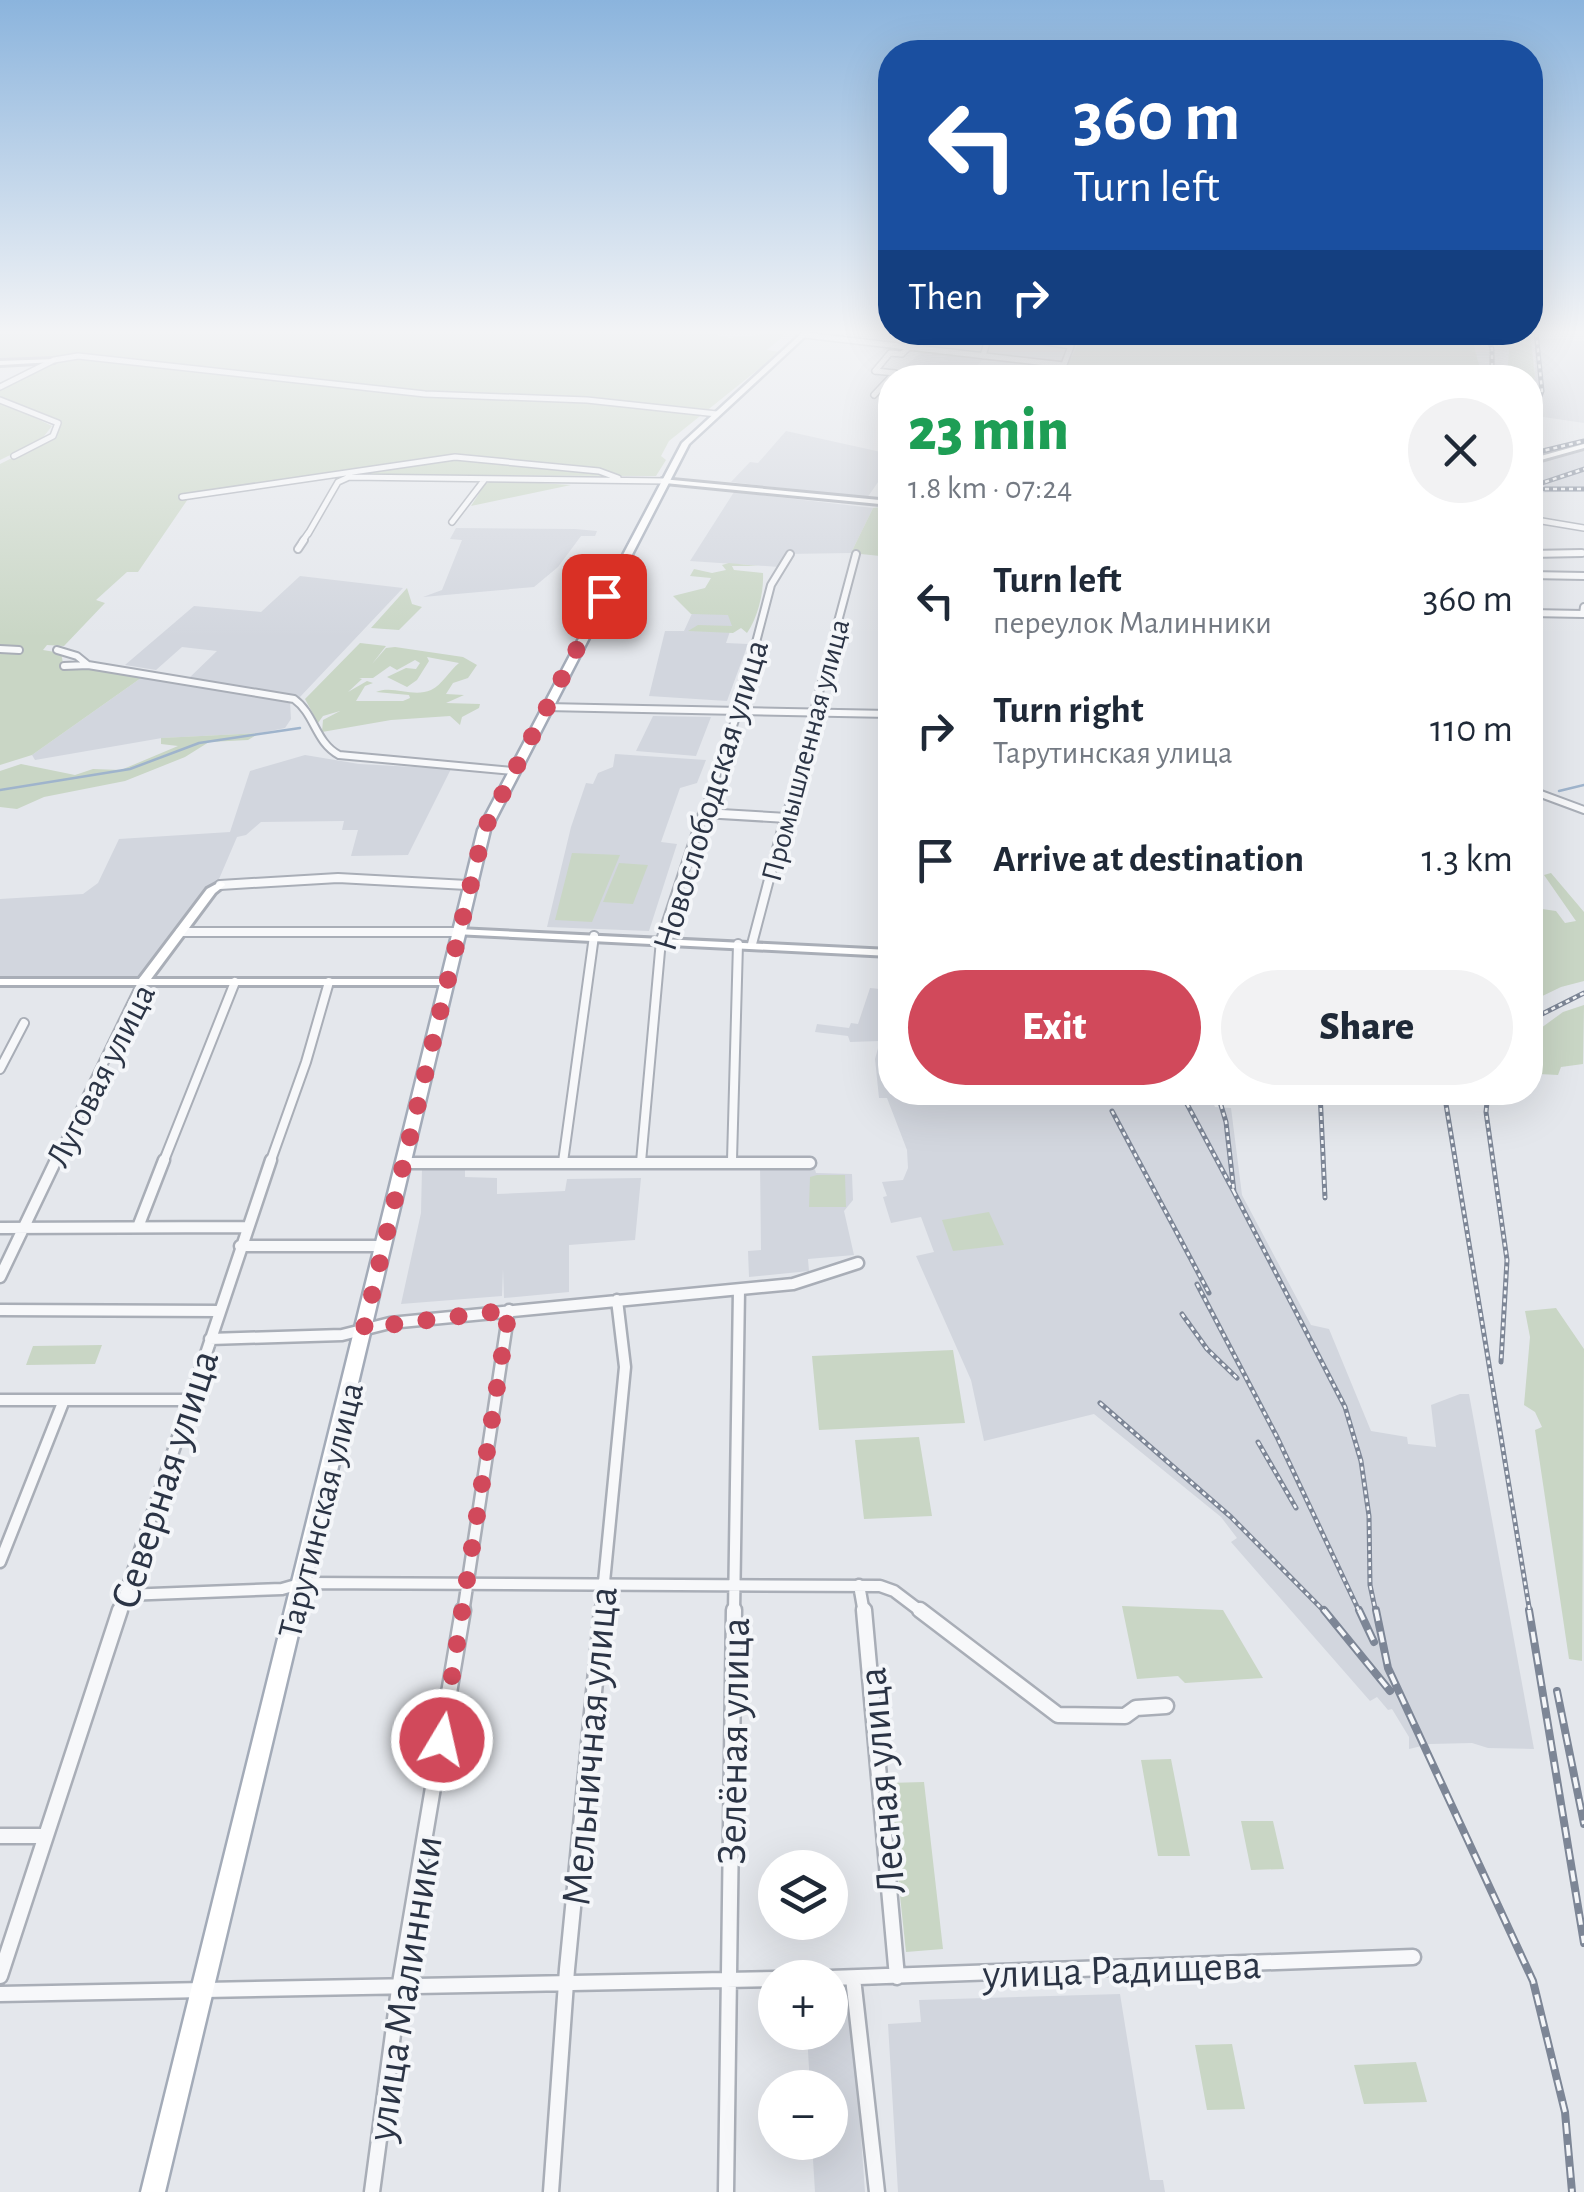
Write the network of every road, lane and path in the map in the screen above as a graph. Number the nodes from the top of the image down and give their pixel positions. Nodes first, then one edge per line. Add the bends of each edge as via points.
1 (55, 433) edge
2 (697, 433) edge
3 (1584, 446) edge
4 (14, 456) dead end
5 (1543, 457) edge
6 (455, 458) joint
7 (485, 478) junction
8 (618, 478) junction
9 (342, 479) joint
10 (665, 482) junction
11 (182, 497) dead end
12 (878, 502) edge
13 (1543, 520) edge
14 (452, 522) dead end
15 (1584, 528) edge
16 (308, 534) joint
17 (298, 549) dead end
18 (790, 554) dead end
19 (856, 554) dead end
20 (1543, 554) edge
21 (1582, 554) edge
22 (1543, 562) edge
23 (1543, 576) edge
24 (1550, 576) junction
25 (1584, 576) edge
26 (1543, 612) edge
27 (1584, 613) edge
28 (0, 650) edge
29 (19, 650) dead end
30 (57, 650) dead end
31 (88, 665) junction
32 (64, 666) dead end
33 (546, 707) junction
34 (738, 711) junction
35 (816, 714) junction
36 (878, 714) edge
37 (513, 770) junction
38 (1543, 795) edge
39 (1584, 810) edge
40 (704, 812) junction
41 (787, 818) junction
42 (220, 885) joint
43 (468, 885) junction
44 (180, 932) junction
45 (458, 932) junction
46 (594, 936) junction
47 (660, 940) junction
48 (738, 944) junction
49 (752, 944) junction
50 (878, 952) edge
51 (143, 981) junction
52 (0, 982) edge
53 (235, 982) junction
54 (329, 982) junction
55 (446, 982) junction
56 (24, 1022) dead end
57 (0, 1069) edge
58 (732, 1160) junction
59 (563, 1162) junction
60 (641, 1162) junction
61 (404, 1163) junction
62 (810, 1164) dead end
63 (138, 1227) junction
64 (247, 1227) junction
65 (0, 1228) edge
66 (25, 1228) junction
67 (240, 1246) junction
68 (384, 1246) junction
69 (858, 1264) dead end
70 (0, 1277) edge
71 (739, 1290) junction
72 (617, 1300) junction
73 (0, 1310) edge
74 (509, 1310) junction
75 (220, 1311) junction
76 (364, 1328) junction
77 (210, 1339) junction
78 (0, 1400) edge
79 (64, 1400) junction
80 (190, 1400) junction
81 (0, 1562) edge
82 (303, 1582) junction
83 (468, 1584) junction
84 (735, 1584) junction
85 (602, 1585) junction
86 (858, 1585) junction
87 (124, 1595) junction
88 (1166, 1706) dead end
89 (0, 1836) edge
90 (43, 1836) junction
91 (1413, 1957) dead end
92 (0, 1976) edge
93 (897, 1977) junction
94 (848, 1978) edge
95 (853, 1978) junction
96 (727, 1979) junction
97 (758, 1979) edge
98 (566, 1984) junction
99 (399, 1989) junction
100 (199, 1992) junction
101 (0, 1994) edge
102 (152, 2192) edge
103 (372, 2192) edge
104 (551, 2192) edge
105 (726, 2192) edge
106 (877, 2192) edge

1 - 4 street
2 - 10 main road, Тарутинская улица
3 - 5 street
6 - 8 street
6 - 11 street
7 - 8 street
7 - 9 street
7 - 14 street
8 - 10 street
9 - 16 street
10 - 12 street
10 - 33 main road, Тарутинская улица
13 - 15 street
16 - 17 street
18 - 34 street, Новослободская улица via 772,585
19 - 35 street, Промышленная улица
20 - 21 street
22 - 24 street
23 - 24 street
24 - 25 street
26 - 27 street
28 - 29 street
30 - 31 street
31 - 32 street
31 - 37 street via 294,698 304,705 320,742 340,755
33 - 34 street
33 - 37 main road, Тарутинская улица
34 - 35 street
34 - 40 street, Новослободская улица
35 - 36 street
35 - 41 street, Промышленная улица
37 - 43 main road, Тарутинская улица via 484,830
38 - 39 street
40 - 41 street
40 - 47 street, Новослободская улица
41 - 49 street, Промышленная улица
42 - 43 street via 338,878
42 - 44 street, Луговая улица
43 - 45 main road, Тарутинская улица
44 - 45 street
44 - 51 street, Луговая улица
45 - 46 street
45 - 55 main road, Тарутинская улица
46 - 47 street
46 - 59 street
47 - 48 street
47 - 60 street, Новослободская улица
48 - 49 street
48 - 58 street
49 - 50 street
51 - 52 street
51 - 53 street
51 - 66 street, Луговая улица
53 - 54 street
53 - 63 street
54 - 55 street
54 - 64 street, Северная улица
55 - 61 main road, Тарутинская улица
56 - 57 street
58 - 60 street
58 - 62 street
59 - 60 street
59 - 61 street
61 - 68 main road, Тарутинская улица
63 - 64 street
63 - 66 street
64 - 67 street, Северная улица
65 - 66 street
66 - 70 street, Луговая улица
67 - 68 street
67 - 75 street, Северная улица
68 - 76 main road, Тарутинская улица
69 - 71 street via 793,1284
71 - 72 street
71 - 84 street, Зелёная улица
72 - 74 street
72 - 85 street, Мельничная улица via 626,1367
73 - 75 street
74 - 76 street
74 - 83 street, улица Малинники
75 - 77 street, Северная улица
76 - 77 street via 342,1335
76 - 82 main road, Тарутинская улица
77 - 80 street, Северная улица
78 - 79 street
79 - 80 street
79 - 81 street
80 - 87 street, Северная улица
82 - 83 street
82 - 87 street via 282,1589
82 - 100 main road, Тарутинская улица
83 - 85 street
83 - 99 street, улица Малинники
84 - 85 street
84 - 86 street
84 - 96 street, Зелёная улица
85 - 98 street, Мельничная улица
86 - 88 street via 894,1591 1058,1715 1125,1716 1136,1708
86 - 93 street, Лесная улица
87 - 90 street, Северная улица
89 - 90 street
90 - 92 street, Северная улица
91 - 93 street, улица Радищева
93 - 95 street, улица Радищева
94 - 95 street, улица Радищева
95 - 106 street
96 - 97 street
96 - 98 street
96 - 105 street, Зелёная улица
98 - 99 street
98 - 104 street, Мельничная улица
99 - 100 street
99 - 103 street, улица Малинники
100 - 101 street
100 - 102 main road, Тарутинская улица

